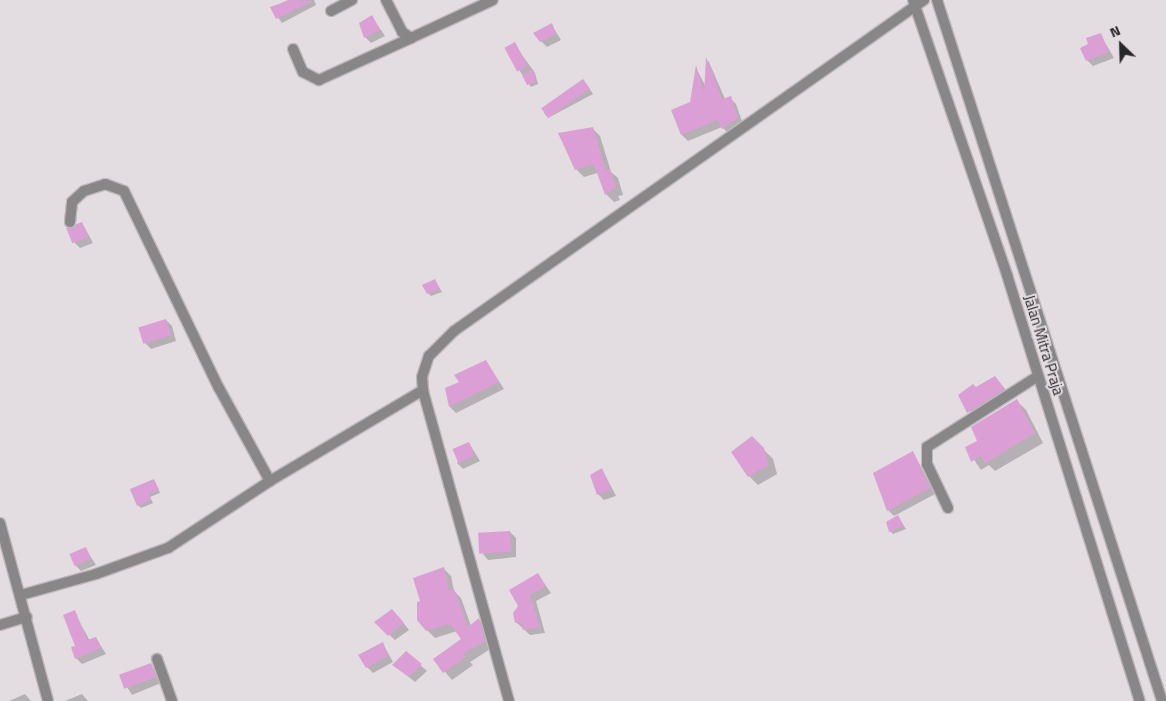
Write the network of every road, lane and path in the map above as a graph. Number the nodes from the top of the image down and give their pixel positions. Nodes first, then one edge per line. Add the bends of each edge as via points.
1 (352, 0) edge
2 (386, 0) edge
3 (493, 0) edge
4 (937, 0) edge
5 (918, 2) edge
6 (331, 11) dead end
7 (411, 38) junction
8 (293, 49) dead end
9 (70, 222) dead end
10 (1038, 376) junction
11 (423, 390) junction
12 (270, 481) junction
13 (948, 508) dead end
14 (0, 523) edge
15 (21, 595) junction
16 (27, 617) junction
17 (0, 625) edge
18 (158, 659) dead end
19 (48, 701) edge
20 (172, 701) edge
21 (509, 701) edge
22 (1140, 701) edge
23 (1162, 701) edge

1 - 6 street
2 - 7 street via 402,32
3 - 7 street
4 - 23 street, Jalan Mitra Praja
5 - 10 street, Jalan Mitra Praja
5 - 11 street via 454,331 428,356 422,377
7 - 8 street via 319,80 303,72
9 - 12 street via 72,202 84,191 105,184 124,191 215,380
10 - 13 street via 927,446 927,464
10 - 22 street, Jalan Mitra Praja
11 - 12 street
11 - 21 street
12 - 15 street via 168,548 96,574
14 - 15 street
15 - 16 street
16 - 17 street
16 - 19 street
18 - 20 street

